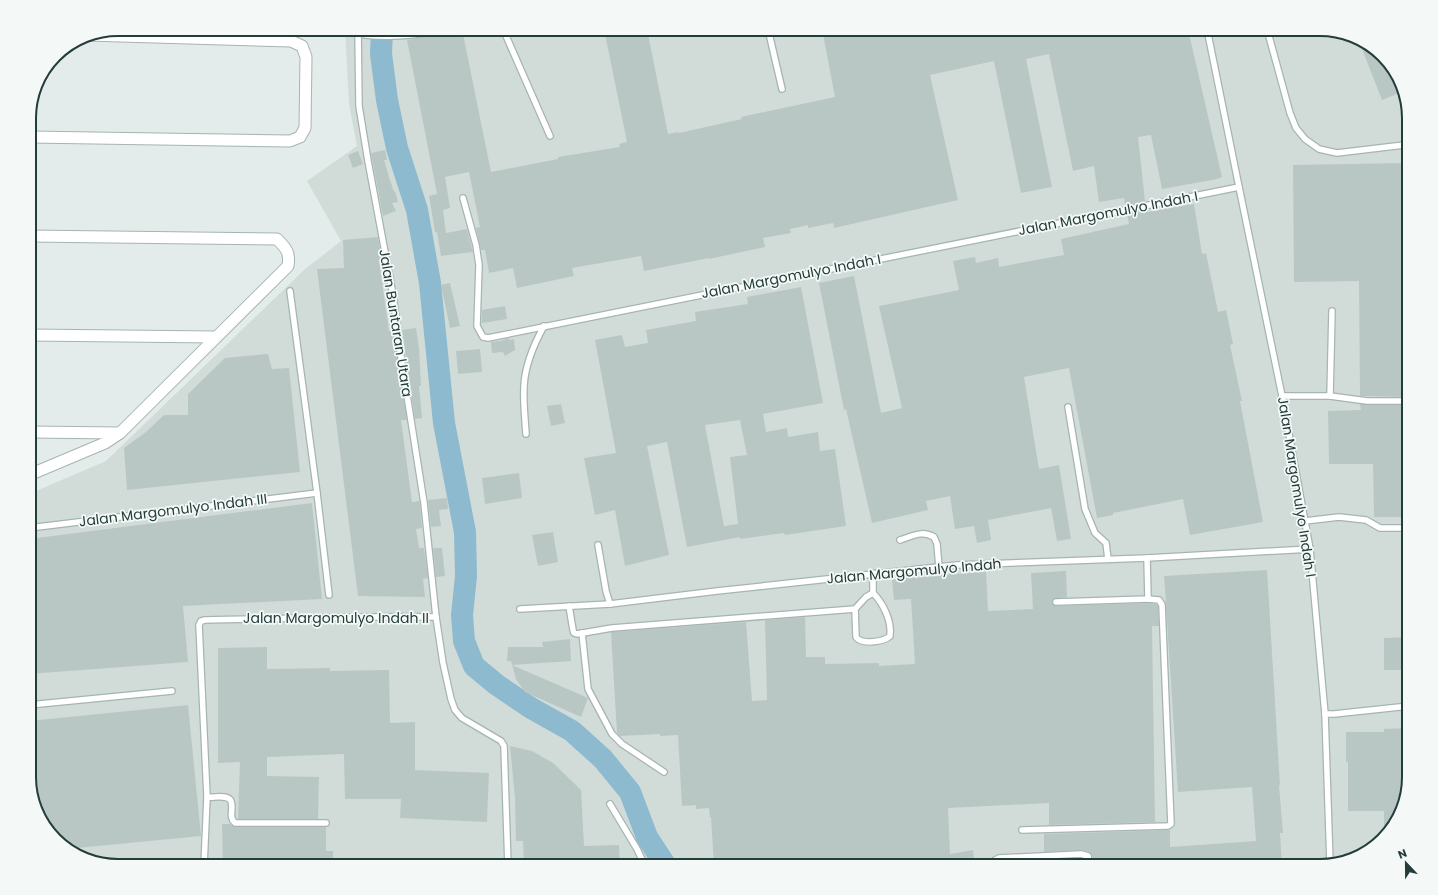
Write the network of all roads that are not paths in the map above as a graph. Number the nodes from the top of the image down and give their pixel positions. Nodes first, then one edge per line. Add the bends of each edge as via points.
1 (121, 36) edge
2 (358, 36) edge
3 (369, 36) edge
4 (411, 36) edge
5 (506, 36) edge
6 (770, 36) edge
7 (1208, 36) edge
8 (1269, 36) edge
9 (782, 89) dead end
10 (550, 136) dead end
11 (36, 137) edge
12 (1402, 145) edge
13 (1239, 187) junction
14 (463, 198) dead end
15 (36, 236) edge
16 (290, 291) dead end
17 (1332, 311) dead end
18 (544, 326) junction
19 (36, 335) edge
20 (215, 337) junction
21 (1282, 396) junction
22 (1330, 396) junction
23 (1402, 400) edge
24 (1068, 407) dead end
25 (36, 432) edge
26 (120, 433) junction
27 (526, 434) dead end
28 (36, 472) edge
29 (317, 493) junction
30 (1305, 521) junction
31 (36, 527) edge
32 (1402, 528) edge
33 (900, 540) dead end
34 (598, 546) dead end
35 (1310, 550) junction
36 (1147, 558) junction
37 (1108, 559) junction
38 (939, 567) junction
39 (873, 573) junction
40 (873, 593) junction
41 (329, 595) dead end
42 (1148, 599) junction
43 (1056, 602) dead end
44 (610, 604) junction
45 (569, 606) junction
46 (520, 609) dead end
47 (855, 609) junction
48 (436, 617) junction
49 (582, 633) junction
50 (172, 692) dead end
51 (36, 704) edge
52 (1402, 707) edge
53 (1325, 714) junction
54 (664, 772) dead end
55 (206, 797) junction
56 (610, 804) dead end
57 (326, 823) dead end
58 (1022, 830) dead end
59 (1330, 858) edge
60 (204, 859) edge
61 (508, 859) edge
62 (642, 859) edge
63 (997, 859) edge
64 (1089, 859) edge

1 - 11 street via 292,41 302,46 306,57 305,128 300,137 290,141
2 - 48 lane, Jalan Buntaran Utara via 359,106 393,295 424,503
3 - 4 lane
5 - 10 lane
6 - 9 lane
7 - 13 lane, Jalan Margomulyo Indah I
8 - 12 lane via 1290,113 1296,128 1305,139 1319,149 1337,153
13 - 18 lane, Jalan Margomulyo Indah I
13 - 21 lane, Jalan Margomulyo Indah I
14 - 18 lane, Jalan Margomulyo Indah I via 478,258 479,331 483,337 488,338
15 - 20 street via 277,240 285,247 289,257 288,266
16 - 29 lane
17 - 22 lane
18 - 27 lane via 536,339 526,373
19 - 20 street
20 - 26 street
21 - 22 lane
21 - 30 lane, Jalan Margomulyo Indah I
22 - 23 lane via 1367,401
24 - 37 lane via 1085,509 1096,533 1106,544
25 - 26 street
26 - 28 street via 105,443
29 - 31 lane, Jalan Margomulyo Indah III
29 - 41 lane
30 - 32 lane via 1339,517 1366,520 1380,528
30 - 35 lane, Jalan Margomulyo Indah I
33 - 38 lane via 927,533 934,537
34 - 44 lane
35 - 36 lane, Jalan Margomulyo Indah
35 - 53 lane, Jalan Margomulyo Indah I
36 - 37 lane, Jalan Margomulyo Indah
36 - 42 lane
37 - 38 lane, Jalan Margomulyo Indah
38 - 39 lane, Jalan Margomulyo Indah
39 - 40 lane
39 - 44 lane, Jalan Margomulyo Indah
40 - 47 lane
40 - 47 lane via 888,618 891,631 889,638 862,642 858,640
42 - 43 lane
42 - 58 lane via 1159,600 1162,605 1171,824
44 - 45 lane, Jalan Margomulyo Indah
45 - 46 lane, Jalan Margomulyo Indah
45 - 49 lane via 574,633
47 - 49 lane via 612,628
48 - 55 lane, Jalan Margomulyo Indah II via 201,621 199,625
48 - 61 lane, Jalan Margomulyo Indah II via 443,663 455,710 462,718 501,741 504,746
49 - 54 lane via 588,689 612,734 622,744
50 - 51 lane
52 - 53 lane
53 - 59 lane, Jalan Margomulyo Indah I
55 - 57 lane via 229,799 235,823
55 - 60 lane
56 - 62 lane
63 - 64 lane via 1081,854 1088,856

